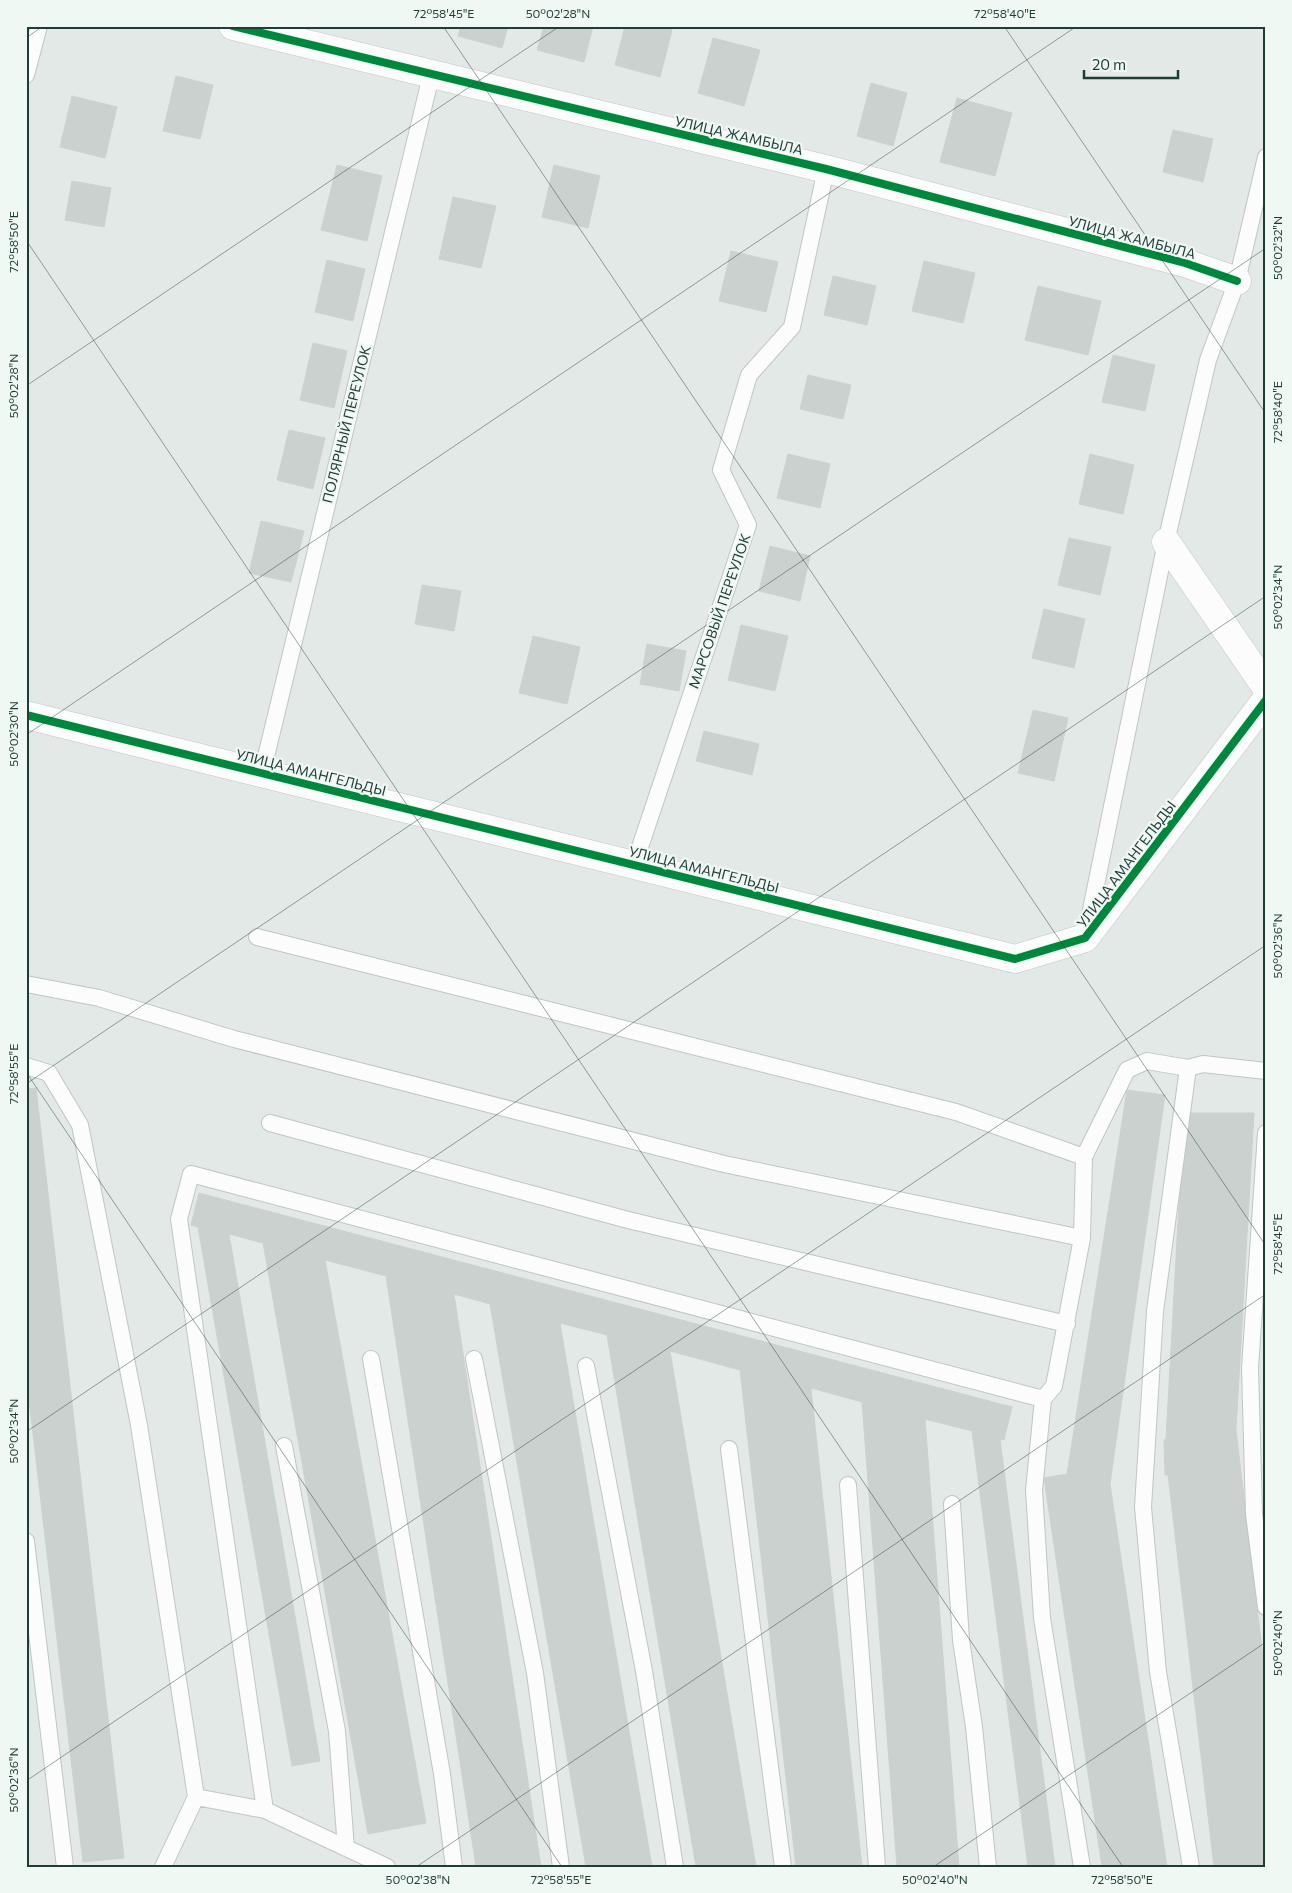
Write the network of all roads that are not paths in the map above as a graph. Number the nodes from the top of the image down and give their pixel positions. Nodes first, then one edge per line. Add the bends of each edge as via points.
1 (39, 26) edge
2 (232, 26) edge
3 (26, 75) edge
4 (431, 76) junction
5 (1266, 158) edge
6 (826, 168) junction
7 (1237, 281) junction
8 (1166, 542) junction
9 (1266, 687) edge
10 (1266, 700) edge
11 (26, 714) edge
12 (262, 773) junction
13 (634, 865) junction
14 (257, 937) dead end
15 (1085, 938) junction
16 (26, 984) edge
17 (26, 1066) edge
18 (1188, 1068) junction
19 (1266, 1071) edge
20 (270, 1123) dead end
21 (1266, 1133) edge
22 (1084, 1157) junction
23 (1082, 1238) junction
24 (1067, 1324) junction
25 (474, 1359) dead end
26 (371, 1360) dead end
27 (586, 1366) dead end
28 (1043, 1399) junction
29 (284, 1446) dead end
30 (728, 1450) dead end
31 (848, 1486) dead end
32 (952, 1504) dead end
33 (26, 1541) edge
34 (1266, 1607) edge
35 (196, 1797) junction
36 (265, 1810) junction
37 (346, 1848) junction
38 (65, 1867) edge
39 (163, 1867) edge
40 (387, 1867) edge
41 (454, 1867) edge
42 (561, 1867) edge
43 (675, 1867) edge
44 (783, 1867) edge
45 (877, 1867) edge
46 (988, 1867) edge
47 (1082, 1867) edge
48 (1191, 1867) edge

1 - 3 lane
2 - 4 street, УЛИЦА ЖАМБЫЛА
4 - 6 street, УЛИЦА ЖАМБЫЛА
4 - 12 lane, ПОЛЯРНЫЙ ПЕРЕУЛОК
5 - 7 lane
6 - 7 street, УЛИЦА ЖАМБЫЛА via 1185,263
6 - 13 lane, МАРСОВЫЙ ПЕРЕУЛОК via 792,327 749,375 721,470 748,525
7 - 8 lane via 1208,360
8 - 9 street
8 - 15 lane
10 - 15 street, УЛИЦА АМАНГЕЛЬДЫ
11 - 12 street, УЛИЦА АМАНГЕЛЬДЫ
12 - 13 street, УЛИЦА АМАНГЕЛЬДЫ
13 - 15 street, УЛИЦА АМАНГЕЛЬДЫ via 1015,959
14 - 22 lane via 956,1112
16 - 23 lane via 99,998 234,1038 724,1164
17 - 35 lane via 49,1072 80,1125 139,1425
18 - 19 lane via 1203,1064
18 - 22 lane via 1147,1061 1127,1070
18 - 48 lane via 1155,1311 1142,1507 1158,1672
20 - 24 lane via 628,1220
21 - 34 lane via 1250,1368 1254,1514
22 - 23 lane
23 - 24 lane
24 - 28 lane via 1054,1386
25 - 42 lane via 535,1673
26 - 41 lane via 442,1774
27 - 43 lane via 644,1671
28 - 36 lane via 191,1174 179,1219
28 - 47 lane via 1034,1490 1042,1618
29 - 37 lane via 337,1730
30 - 44 lane
31 - 45 lane
32 - 46 lane via 961,1640 974,1727
33 - 38 lane
35 - 36 lane
35 - 39 lane
36 - 37 lane
37 - 40 lane

